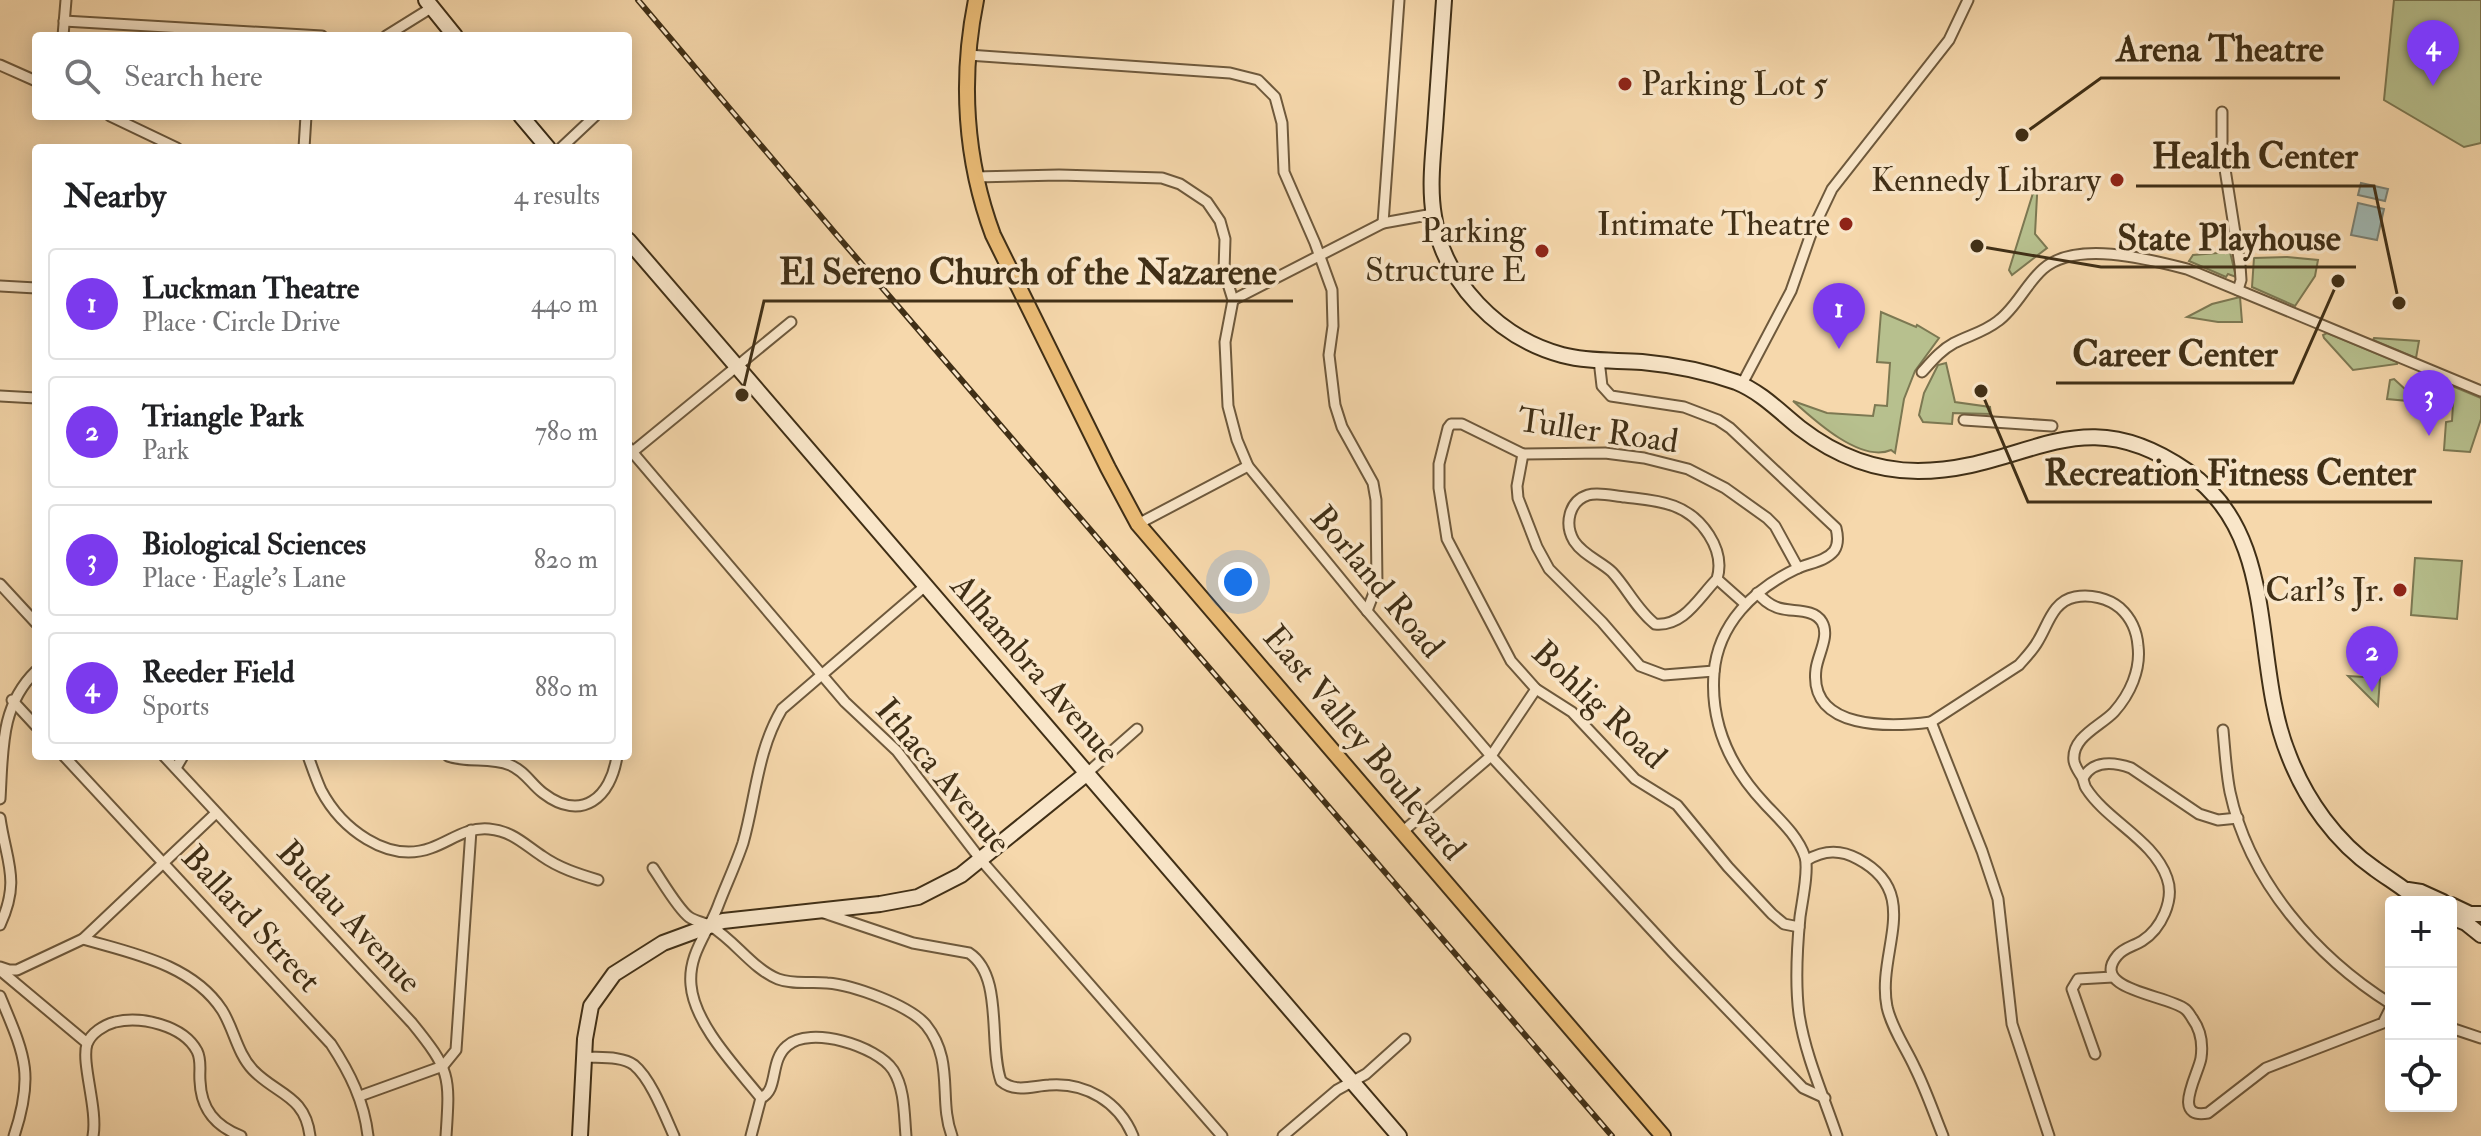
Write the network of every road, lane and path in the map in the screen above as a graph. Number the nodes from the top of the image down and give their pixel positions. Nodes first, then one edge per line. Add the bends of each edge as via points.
1 (66, 0) edge
2 (976, 0) edge
3 (1399, 0) edge
4 (1444, 0) edge
5 (1968, 0) edge
6 (428, 4) edge
7 (64, 21) junction
8 (63, 32) edge
9 (244, 32) edge
10 (391, 32) edge
11 (452, 32) edge
12 (968, 55) junction
13 (0, 65) edge
14 (32, 79) edge
15 (2222, 112) dead end
16 (118, 120) edge
17 (306, 120) edge
18 (524, 120) edge
19 (591, 120) edge
20 (169, 144) edge
21 (304, 144) edge
22 (545, 144) edge
23 (565, 144) edge
24 (975, 177) junction
25 (1433, 214) junction
26 (1383, 223) junction
27 (632, 245) edge
28 (1320, 256) junction
29 (0, 286) edge
30 (32, 288) edge
31 (2238, 290) junction
32 (1233, 300) junction
33 (791, 322) dead end
34 (1599, 360) junction
35 (736, 368) junction
36 (1922, 372) dead end
37 (1742, 384) junction
38 (2481, 391) edge
39 (0, 396) edge
40 (32, 398) edge
41 (1964, 420) dead end
42 (1451, 424) joint
43 (2052, 426) dead end
44 (632, 449) edge
45 (632, 454) edge
46 (1523, 454) junction
47 (1248, 466) junction
48 (1138, 524) junction
49 (1798, 568) junction
50 (1717, 579) junction
51 (0, 584) edge
52 (924, 587) junction
53 (1757, 593) junction
54 (1744, 603) junction
55 (1367, 611) junction
56 (32, 619) edge
57 (1714, 671) junction
58 (32, 675) edge
59 (823, 676) junction
60 (1536, 689) junction
61 (12, 700) junction
62 (32, 722) edge
63 (1931, 722) junction
64 (1137, 729) dead end
65 (2223, 730) dead end
66 (1491, 756) junction
67 (68, 760) edge
68 (168, 760) edge
69 (181, 760) edge
70 (310, 760) edge
71 (465, 760) edge
72 (616, 760) edge
73 (176, 768) junction
74 (1086, 774) junction
75 (2083, 778) junction
76 (0, 799) edge
77 (216, 813) junction
78 (0, 818) edge
79 (2238, 818) junction
80 (471, 830) junction
81 (1401, 833) junction
82 (981, 860) junction
83 (1807, 860) junction
84 (163, 864) junction
85 (653, 868) dead end
86 (598, 880) dead end
87 (2408, 890) junction
88 (2414, 896) edge
89 (2430, 896) edge
90 (2457, 908) edge
91 (819, 911) junction
92 (2481, 914) edge
93 (2457, 919) edge
94 (0, 925) edge
95 (711, 926) junction
96 (1799, 927) junction
97 (2481, 935) edge
98 (83, 939) junction
99 (0, 968) edge
100 (2113, 977) junction
101 (0, 996) edge
102 (2385, 1002) edge
103 (2385, 1019) edge
104 (2457, 1030) edge
105 (2481, 1038) edge
106 (1405, 1039) dead end
107 (87, 1043) junction
108 (2095, 1054) dead end
109 (585, 1057) junction
110 (443, 1066) junction
111 (1352, 1082) junction
112 (360, 1096) junction
113 (761, 1098) junction
114 (1825, 1098) junction
115 (14, 1136) edge
116 (93, 1136) edge
117 (241, 1136) edge
118 (310, 1136) edge
119 (368, 1136) edge
120 (446, 1136) edge
121 (580, 1136) edge
122 (674, 1136) edge
123 (751, 1136) edge
124 (906, 1136) edge
125 (952, 1136) edge
126 (1133, 1136) edge
127 (1222, 1136) edge
128 (1283, 1136) edge
129 (1399, 1136) edge
130 (1663, 1136) edge
131 (1837, 1136) edge
132 (1943, 1136) edge
133 (2049, 1136) edge

1 - 7 street
2 - 12 main road, East Valley Boulevard
3 - 26 street
4 - 25 street
5 - 37 street via 1949,40 1832,189 1791,291
6 - 10 street
6 - 11 street
7 - 8 street
7 - 9 street
12 - 24 main road, East Valley Boulevard
12 - 28 street via 1230,73 1258,80 1275,97 1284,172
13 - 14 street
15 - 31 street
16 - 20 street
17 - 21 street
18 - 22 street
19 - 23 street
24 - 32 street, Borland Road via 1162,178 1180,184 1207,202 1220,221 1224,271
24 - 48 main road, East Valley Boulevard via 993,235
25 - 26 street
25 - 34 street via 1455,273 1491,317 1547,350
26 - 28 street
27 - 35 street, Alhambra Avenue
28 - 32 street
28 - 55 street via 1332,290 1329,355 1335,405 1376,500 1377,585
29 - 30 street
31 - 36 street via 2140,257 2065,256 2043,269 1988,330 1954,343
31 - 38 street
32 - 47 street, Borland Road via 1225,342 1228,406
33 - 35 street
34 - 37 street via 1663,364
34 - 49 street via 1602,386 1611,396 1684,407 1718,420 1829,519 1838,536 1833,553
35 - 44 street
35 - 52 street, Alhambra Avenue
37 - 87 street via 1827,446 1889,469 1946,469 2048,442 2093,436 2130,442 2191,473 2225,509 2245,541 2279,727 2302,786 2352,851
39 - 40 street
41 - 43 street
42 - 46 street, Tuller Road via 1462,424
42 - 60 street, Bohlig Road via 1439,464 1447,539 1511,661
45 - 59 street, Ithaca Avenue
46 - 49 street, Tuller Road via 1605,453 1688,469 1767,518
46 - 57 street via 1518,498 1549,569 1640,666 1664,675
47 - 48 street
47 - 55 street, Borland Road
48 - 81 main road, East Valley Boulevard
49 - 53 street
50 - 50 street via 1679,620 1655,624 1612,573 1574,542 1571,510 1594,494 1678,507 1714,544
50 - 54 street
51 - 56 street
52 - 59 street
52 - 74 street, Alhambra Avenue
53 - 54 street
53 - 63 street via 1776,607 1808,613 1823,623 1815,673 1831,709 1866,724
54 - 57 street via 1722,640
55 - 66 street, Borland Road
57 - 83 street via 1715,713 1729,756
58 - 61 street
59 - 82 street, Ithaca Avenue via 897,751
59 - 95 street via 782,709 769,731 743,843
60 - 66 street
60 - 96 street, Bohlig Road via 1572,712 1635,779 1677,805 1772,914
61 - 62 street
61 - 76 street via 4,732
63 - 75 street via 2019,665 2061,603 2086,596 2110,602 2136,632 2138,667 2124,700 2075,750
63 - 133 street via 1998,899 2012,1024
64 - 74 street
65 - 79 street
66 - 81 street
66 - 114 street, Borland Road via 1803,1088
67 - 84 street, Ballard Street
68 - 73 street, Budau Avenue
69 - 73 street
70 - 80 street via 322,792 344,822 373,844 412,852
71 - 72 street via 508,764 568,805 599,799
73 - 77 street, Budau Avenue
74 - 82 street
74 - 111 street, Alhambra Avenue
75 - 79 street via 2098,765 2122,765 2199,814 2218,820
75 - 100 street via 2086,788 2143,845 2167,878 2169,896 2162,920 2150,936 2120,951 2112,962
77 - 84 street
77 - 110 street, Budau Avenue via 412,1023
78 - 94 street via 12,875
79 - 102 street via 2260,868 2294,920 2329,957
80 - 86 street via 506,832 570,871
80 - 110 street via 456,1050
81 - 130 main road, East Valley Boulevard
82 - 91 street via 918,897
82 - 127 street, Ithaca Avenue
83 - 96 street
83 - 132 street via 1835,852 1856,858 1886,881 1895,915 1886,960 1888,1009
84 - 98 street
84 - 112 street, Ballard Street via 331,1044
85 - 95 street via 688,917
87 - 88 street
87 - 89 street
90 - 92 street
91 - 95 street
91 - 126 street via 977,958 988,979 1001,1081 1013,1088 1052,1084 1087,1091 1118,1110
93 - 97 street
95 - 109 street via 663,943 614,974 591,1006
95 - 113 street via 696,947 690,987 713,1038
95 - 125 street via 777,979 844,987 917,1017 933,1036 943,1065
96 - 114 street via 1799,1014
98 - 99 street via 17,970
98 - 118 street via 171,968 211,996 248,1064 292,1098 306,1117
99 - 107 street
100 - 103 street via 2126,988 2185,1009 2195,1022 2202,1047 2188,1104 2201,1114 2218,1107 2266,1068
100 - 108 street via 2078,979 2072,989
101 - 115 street via 25,1062 25,1097
104 - 105 street
106 - 111 street
107 - 116 street
107 - 117 street via 95,1032 122,1021 174,1029 196,1050 206,1111
109 - 121 street
109 - 122 street via 633,1064
110 - 112 street
110 - 120 street, Budau Avenue via 449,1087
111 - 128 street
111 - 129 street, Alhambra Avenue
112 - 119 street, Ballard Street
113 - 123 street
113 - 124 street via 772,1088 780,1051 791,1042 831,1039 863,1047 882,1056 894,1071
114 - 131 street

